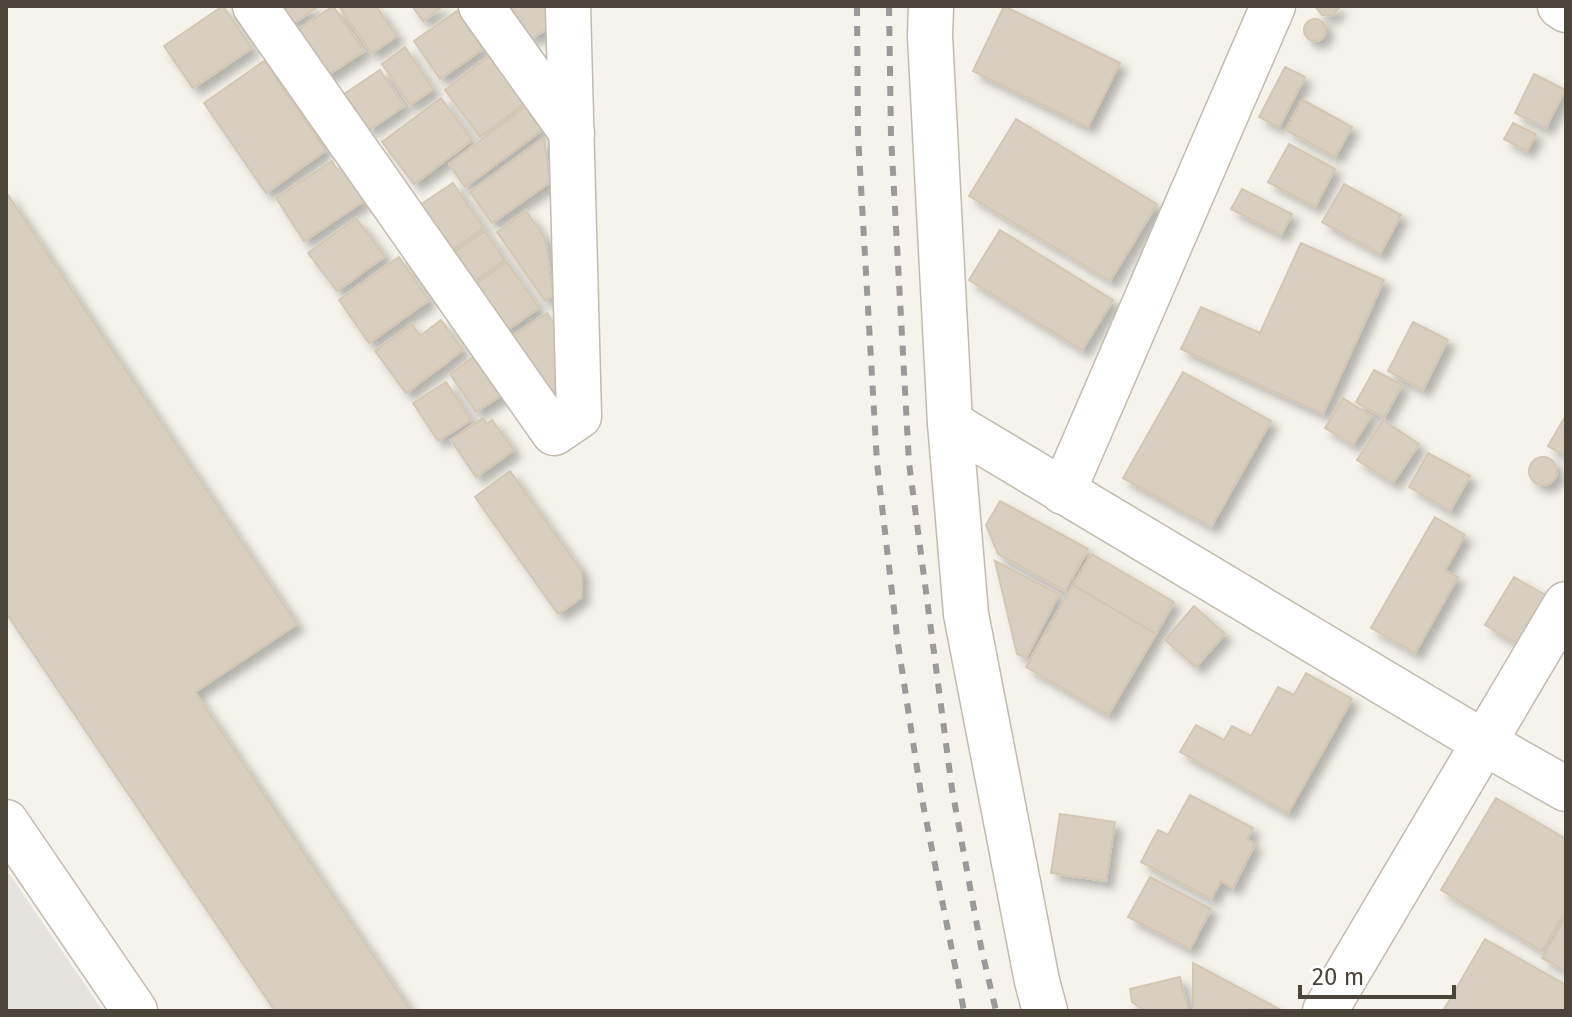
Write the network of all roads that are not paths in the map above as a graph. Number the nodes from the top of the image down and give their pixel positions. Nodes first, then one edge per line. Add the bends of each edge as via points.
1 (255, 6) edge
2 (481, 6) edge
3 (568, 6) edge
4 (931, 6) edge
5 (1273, 6) edge
6 (1560, 6) edge
7 (1566, 10) edge
8 (572, 133) junction
9 (950, 423) junction
10 (1063, 492) junction
11 (1566, 604) edge
12 (1483, 742) junction
13 (1566, 789) edge
14 (6, 822) edge
15 (135, 1011) edge
16 (1045, 1011) edge
17 (1325, 1011) edge

1 - 8 street via 554,433 579,416
2 - 8 street
3 - 8 street
4 - 9 street
5 - 10 street
6 - 7 street
9 - 10 street
9 - 16 street via 966,614
10 - 12 street
11 - 12 street
12 - 13 street
12 - 17 street
14 - 15 street

